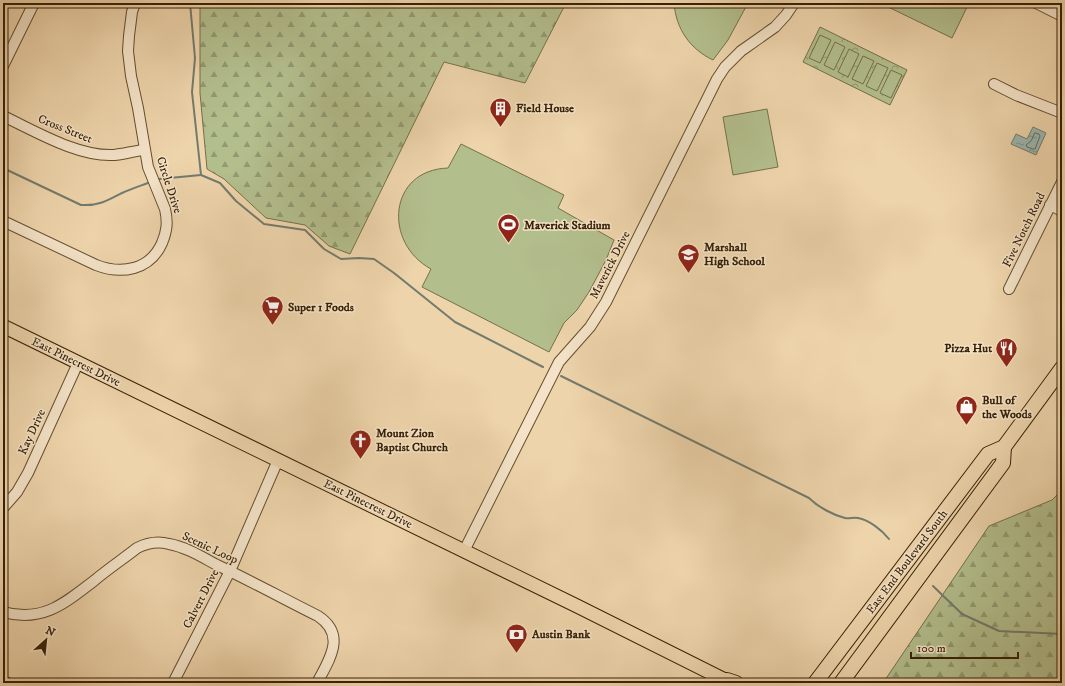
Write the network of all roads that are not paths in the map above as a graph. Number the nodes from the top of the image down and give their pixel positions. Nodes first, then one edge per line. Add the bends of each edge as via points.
1 (34, 3) edge
2 (135, 3) edge
3 (794, 3) edge
4 (1036, 3) edge
5 (1062, 16) edge
6 (3, 66) edge
7 (994, 84) dead end
8 (1062, 113) edge
9 (3, 116) edge
10 (144, 150) junction
11 (1062, 182) edge
12 (1050, 205) junction
13 (1062, 211) edge
14 (3, 221) edge
15 (1009, 289) dead end
16 (3, 326) edge
17 (78, 363) junction
18 (1060, 373) edge
19 (1004, 447) junction
20 (278, 460) junction
21 (3, 508) edge
22 (464, 551) junction
23 (230, 571) junction
24 (3, 612) edge
25 (829, 664) junction
26 (3, 680) edge
27 (732, 682) edge
28 (8, 683) edge
29 (173, 683) edge
30 (317, 683) edge
31 (808, 683) edge
32 (815, 683) edge
33 (841, 683) edge

1 - 6 street
2 - 10 street, Circle Drive via 130,23 129,64
3 - 22 street, Maverick Drive via 775,27 741,51 717,79 606,302 590,327 558,362
4 - 5 street
7 - 8 street
9 - 10 street, Cross Street via 87,152 112,155
10 - 14 street, Circle Drive via 150,174 166,209 168,222 159,250 144,265 130,270 104,268
11 - 12 street, Five Notch Road
12 - 13 street
12 - 15 street, Five Notch Road
16 - 17 main road, East Pinecrest Drive
17 - 20 main road, East Pinecrest Drive
17 - 21 street, Kay Drive via 28,473 17,492
18 - 19 highway, East End Boulevard South
19 - 25 highway, East End Boulevard South via 988,454
19 - 33 highway, East End Boulevard South via 1002,463
20 - 22 main road, East Pinecrest Drive
20 - 23 street, Calvert Drive
22 - 27 main road, East Pinecrest Drive
23 - 24 street, Scenic Loop via 174,545 159,542 137,548 55,608 29,615
23 - 29 street, Calvert Drive
23 - 30 street, Scenic Loop via 318,616 329,626 333,634 334,647
25 - 31 highway
25 - 32 highway, East End Boulevard South
26 - 28 street

